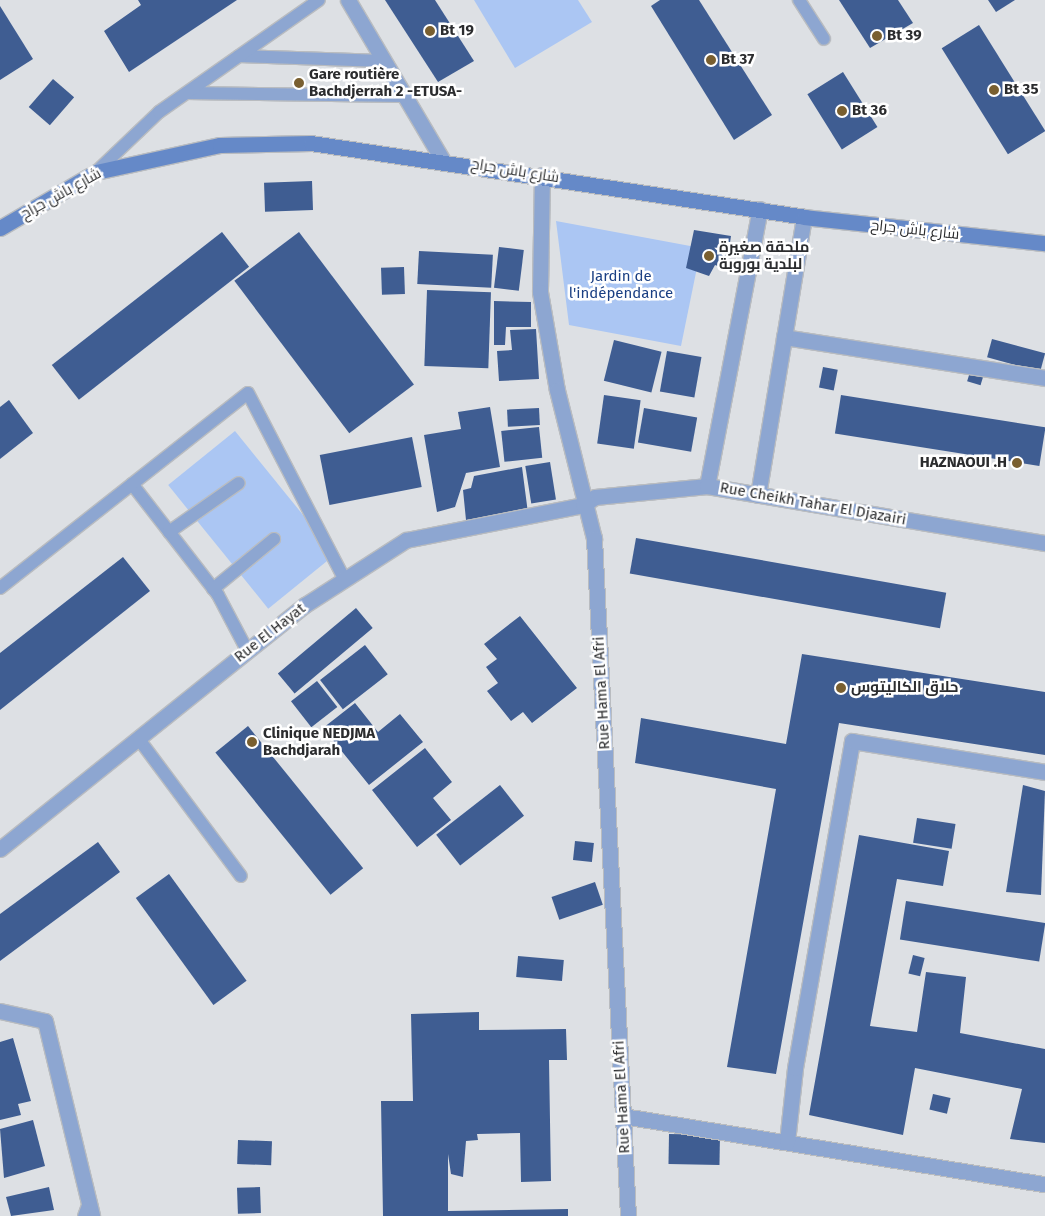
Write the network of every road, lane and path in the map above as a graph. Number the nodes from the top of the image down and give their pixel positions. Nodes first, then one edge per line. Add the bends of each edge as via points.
1 (319, 0) edge
2 (348, 0) edge
3 (800, 0) edge
4 (824, 39) dead end
5 (239, 56) junction
6 (383, 61) junction
7 (187, 93) junction
8 (403, 96) junction
9 (442, 159) junction
10 (96, 172) junction
11 (542, 175) junction
12 (760, 209) junction
13 (804, 217) junction
14 (0, 228) edge
15 (1045, 243) edge
16 (784, 337) junction
17 (1045, 378) edge
18 (238, 483) dead end
19 (132, 484) junction
20 (707, 486) junction
21 (758, 495) junction
22 (583, 505) junction
23 (169, 532) junction
24 (274, 539) dead end
25 (1045, 543) edge
26 (343, 576) junction
27 (0, 588) edge
28 (213, 589) junction
29 (247, 650) junction
30 (138, 738) junction
31 (1045, 772) edge
32 (0, 849) edge
33 (241, 876) dead end
34 (0, 1011) edge
35 (623, 1116) junction
36 (787, 1142) junction
37 (1045, 1184) edge
38 (89, 1212) edge
39 (628, 1216) edge

1 - 5 lane
2 - 6 street
3 - 4 lane
5 - 6 lane
5 - 7 lane
6 - 8 street
7 - 8 lane
7 - 10 lane
8 - 9 street
9 - 10 main road, شارع باش جراح via 311,143 220,145
9 - 11 main road, شارع باش جراح
10 - 14 main road, شارع باش جراح
11 - 12 main road, شارع باش جراح
11 - 22 street, Rue Hama El Afri via 540,292
12 - 13 main road, شارع باش جراح
12 - 20 street
13 - 15 main road, شارع باش جراح
13 - 16 street
16 - 17 street
16 - 21 street
18 - 23 lane
19 - 23 lane
19 - 26 lane via 248,393
19 - 27 lane
20 - 21 street, Rue Cheikh Tahar El Djazairi
20 - 22 street, Rue Cheikh Tahar El Djazairi via 595,498
21 - 25 street, Rue Cheikh Tahar El Djazairi
22 - 26 street, Rue El Hayat via 406,540
22 - 35 street, Rue Hama El Afri via 594,538
23 - 28 lane
24 - 28 lane
26 - 29 street, Rue El Hayat
28 - 29 lane
29 - 30 street, Rue El Hayat
30 - 32 street, Rue El Hayat
30 - 33 lane
31 - 36 street via 852,741 796,1068
34 - 38 street via 45,1021
35 - 36 street
35 - 39 street, Rue Hama El Afri
36 - 37 street

